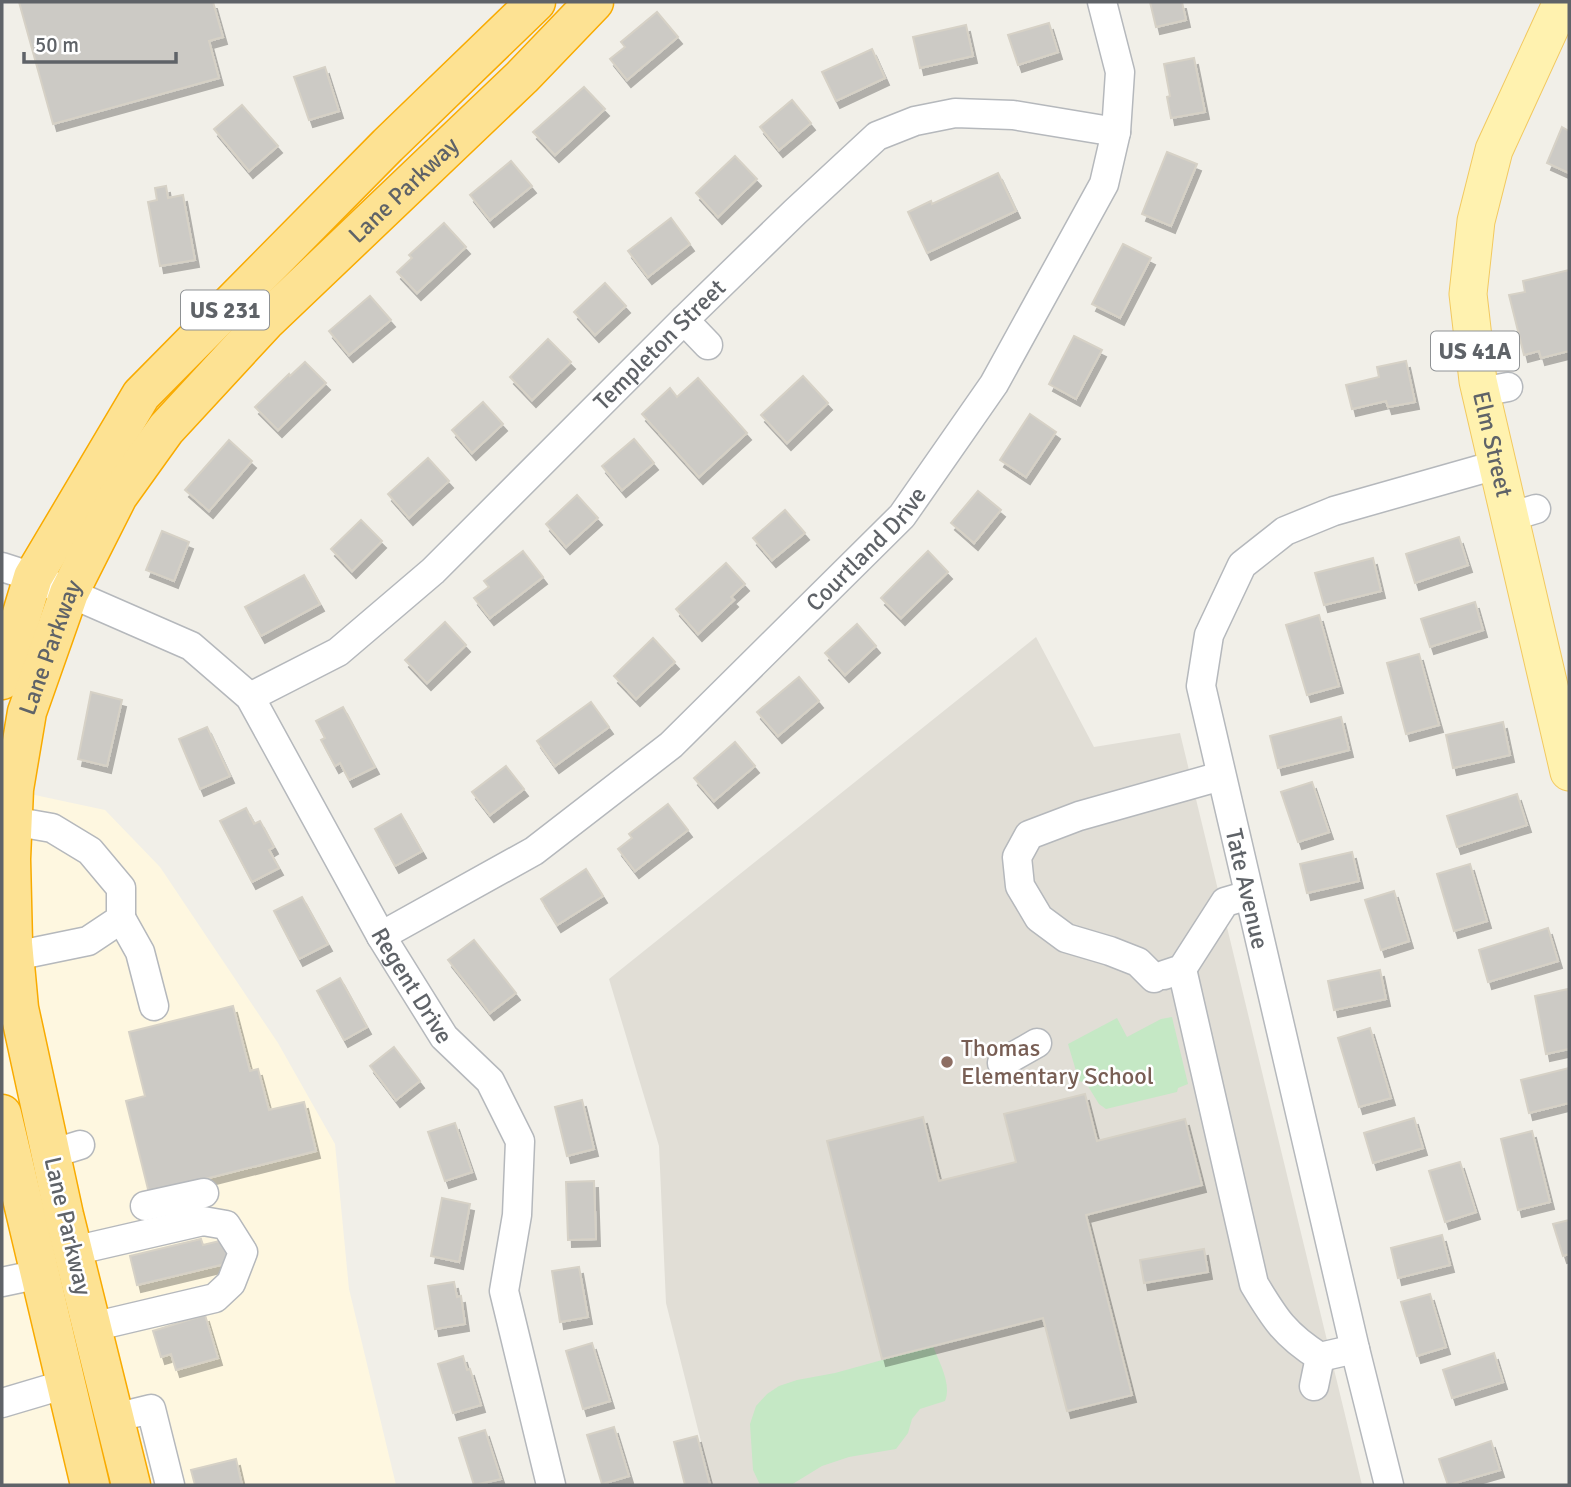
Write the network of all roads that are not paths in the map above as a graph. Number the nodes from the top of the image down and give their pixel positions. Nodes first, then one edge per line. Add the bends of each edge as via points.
1 (536, 2) edge
2 (594, 2) edge
3 (1102, 2) edge
4 (1562, 2) edge
5 (1116, 132) junction
6 (684, 320) junction
7 (708, 345) dead end
8 (1496, 465) junction
9 (17, 572) edge
10 (69, 593) junction
11 (7, 642) edge
12 (2, 680) edge
13 (250, 697) junction
14 (1562, 707) edge
15 (1569, 772) edge
16 (1220, 776) junction
17 (12, 821) junction
18 (1249, 895) junction
19 (121, 918) junction
20 (382, 936) junction
21 (15, 956) junction
22 (1182, 969) junction
23 (154, 1006) dead end
24 (1037, 1043) dead end
25 (1002, 1063) dead end
26 (2, 1114) edge
27 (7, 1156) edge
28 (204, 1193) dead end
29 (145, 1206) dead end
30 (73, 1251) junction
31 (40, 1274) junction
32 (2, 1282) edge
33 (92, 1327) junction
34 (1355, 1349) junction
35 (1297, 1351) junction
36 (66, 1384) junction
37 (1314, 1386) dead end
38 (2, 1403) edge
39 (114, 1418) junction
40 (90, 1485) edge
41 (131, 1485) edge
42 (170, 1485) edge
43 (551, 1485) edge
44 (1390, 1485) edge

1 - 9 highway, Lane Parkway / US 231 via 141,395
2 - 10 highway, Lane Parkway / US 231 via 522,77 265,322 166,429 118,496
3 - 5 street, Courtland Drive via 1120,72
4 - 8 main road, Elm Street / US 41A via 1494,150 1476,221 1468,294 1495,389
5 - 6 street, Templeton Street via 1013,115 955,113 915,121 877,136
5 - 20 street, Courtland Drive via 1104,184 994,384 902,516 671,745 534,851
6 - 7 street
6 - 13 street, Templeton Street via 433,571 338,652
8 - 14 main road, Elm Street / US 41A via 1522,513
8 - 16 street, Tate Avenue via 1321,516 1285,531 1242,565 1209,635 1201,686
9 - 10 street, Regent Drive
9 - 11 highway, Lane Parkway / US 231
10 - 13 street, Regent Drive via 191,646
10 - 17 highway, Lane Parkway / US 231 via 27,712
11 - 12 highway, Lane Parkway / US 231
13 - 20 street, Regent Drive
14 - 15 main road, Elm Street / US 41A
16 - 18 street, Tate Avenue
16 - 22 street via 1029,835 1017,857 1020,886 1038,918 1066,938 1138,962 1148,981
17 - 19 street via 52,828 90,851 121,888
17 - 21 highway, Lane Parkway / US 231
18 - 22 street via 1226,902
18 - 34 street, Tate Avenue
19 - 21 street via 88,941
19 - 23 street via 140,952
20 - 43 street, Regent Drive via 444,1037 490,1081 520,1141 517,1215 504,1291
21 - 30 highway, Lane Parkway / US 231 via 19,1008 66,1150
22 - 35 street via 1254,1284
24 - 25 street
26 - 27 highway, Lane Parkway
27 - 31 highway, Lane Parkway
28 - 29 street
30 - 33 highway, Lane Parkway / US 231
30 - 33 street via 203,1221 226,1225 243,1252 231,1283 215,1298
31 - 32 street
31 - 36 highway, Lane Parkway
33 - 39 highway, Lane Parkway / US 231
34 - 35 street
34 - 44 street, Tate Avenue
35 - 37 street
36 - 38 street
36 - 40 highway, Lane Parkway
39 - 41 highway, Lane Parkway / US 231
39 - 42 street via 151,1409

